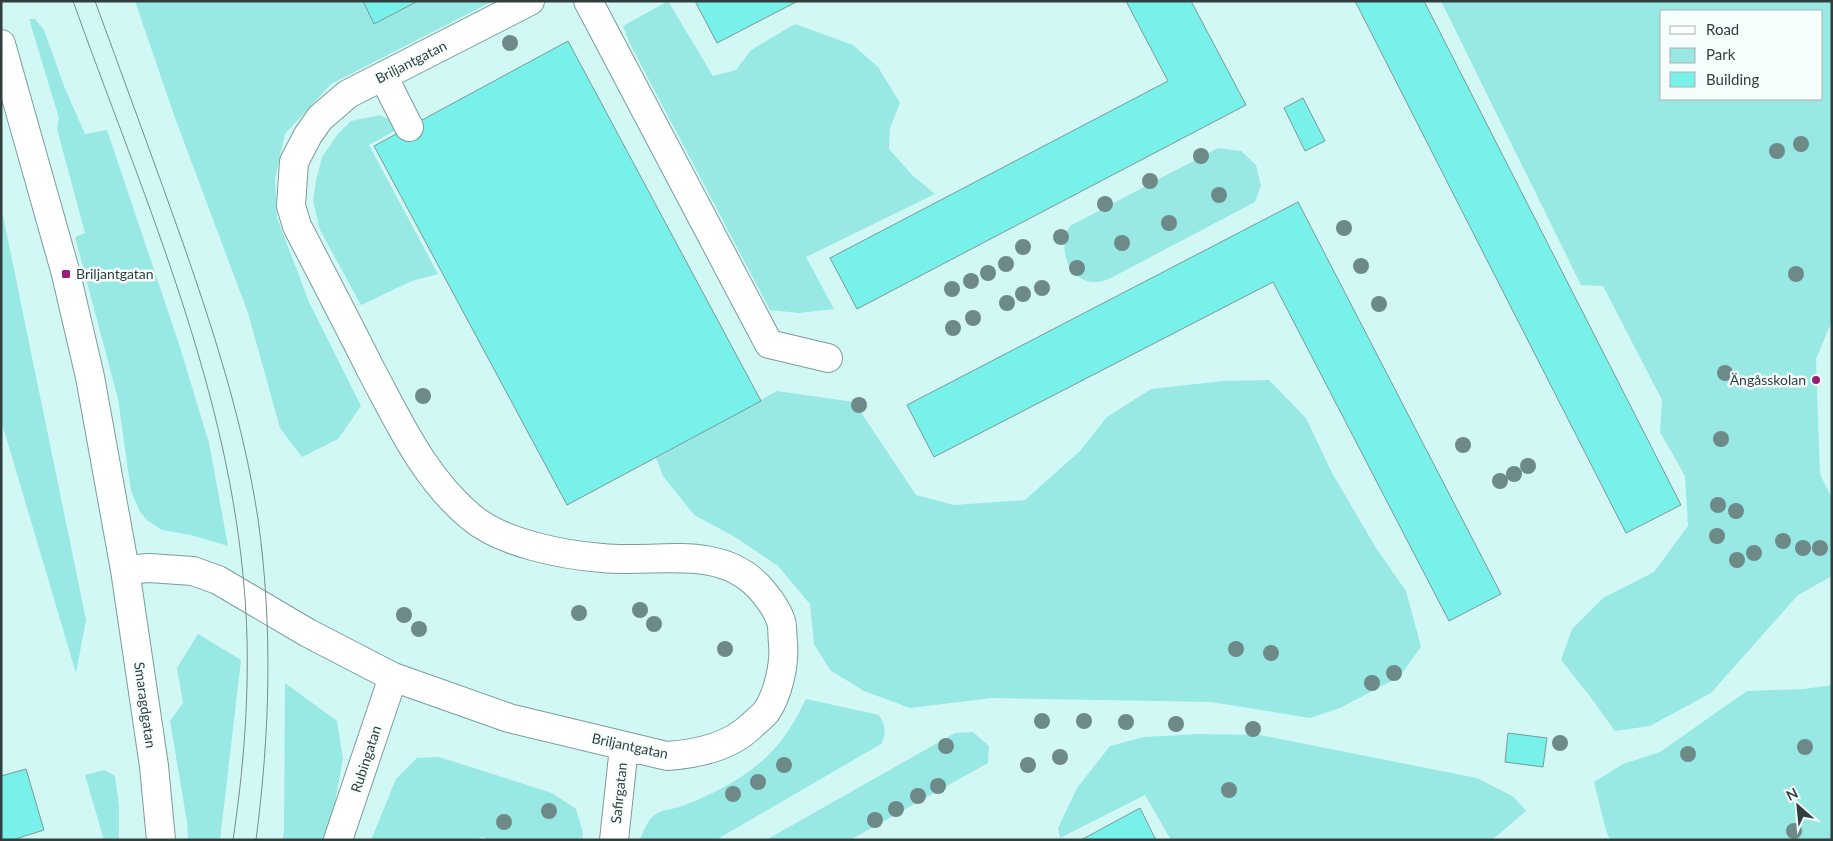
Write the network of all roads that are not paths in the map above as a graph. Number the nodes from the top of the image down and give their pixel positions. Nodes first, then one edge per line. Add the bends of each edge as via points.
1 (530, 1) edge
2 (588, 1) edge
3 (1, 44) edge
4 (384, 76) junction
5 (6, 79) edge
6 (409, 127) dead end
7 (828, 358) dead end
8 (125, 570) junction
9 (393, 677) junction
10 (624, 747) junction
11 (161, 840) edge
12 (338, 840) edge
13 (614, 840) edge

1 - 4 street, Briljantgatan
2 - 7 street via 768,344
3 - 5 street
4 - 6 street
4 - 10 street, Briljantgatan via 348,94 320,118 294,162 291,206 297,226 405,434 437,483 472,519 508,539 547,550 603,559 697,558 724,564 749,577 768,597 781,621 784,654 780,680 766,712 743,734 719,746 691,754 667,756
5 - 8 street via 64,264 90,377
8 - 9 street, Briljantgatan via 193,570 218,580 308,633
8 - 11 street, Smaragdgatan via 154,766
9 - 10 street, Briljantgatan via 509,718
9 - 12 street, Rubingatan
10 - 13 street, Safirgatan

